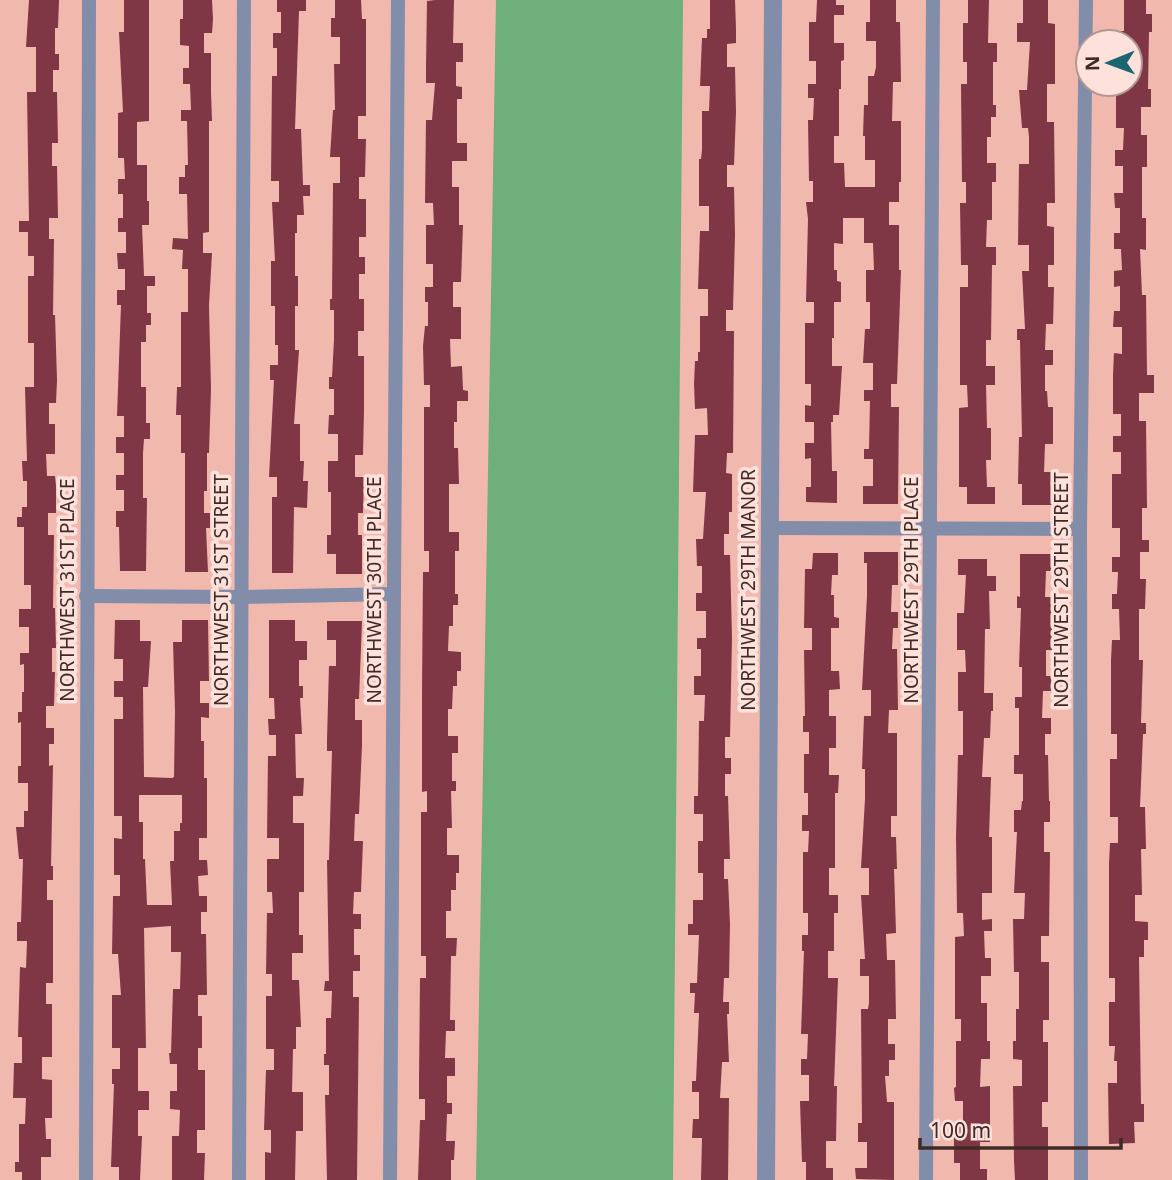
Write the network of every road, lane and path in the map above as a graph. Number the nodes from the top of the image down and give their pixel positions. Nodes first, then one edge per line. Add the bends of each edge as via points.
1 (89, 0) edge
2 (244, 0) edge
3 (398, 0) edge
4 (773, 0) edge
5 (933, 0) edge
6 (1086, 0) edge
7 (769, 528) junction
8 (930, 528) junction
9 (1080, 529) junction
10 (394, 594) junction
11 (86, 596) junction
12 (240, 597) junction
13 (86, 1180) edge
14 (239, 1180) edge
15 (390, 1180) edge
16 (766, 1180) edge
17 (926, 1180) edge
18 (1081, 1180) edge

1 - 11 street, NORTHWEST 31ST PLACE
2 - 12 street, NORTHWEST 31ST STREET
3 - 10 street, NORTHWEST 30TH PLACE
4 - 7 street, NORTHWEST 29TH MANOR
5 - 8 street, NORTHWEST 29TH PLACE
6 - 9 street, NORTHWEST 29TH STREET
7 - 8 street
7 - 16 street, NORTHWEST 29TH MANOR
8 - 9 street
8 - 17 street, NORTHWEST 29TH PLACE
9 - 18 street, NORTHWEST 29TH STREET
10 - 12 street
10 - 15 street, NORTHWEST 30TH PLACE
11 - 12 street
11 - 13 street, NORTHWEST 31ST PLACE
12 - 14 street, NORTHWEST 31ST STREET

